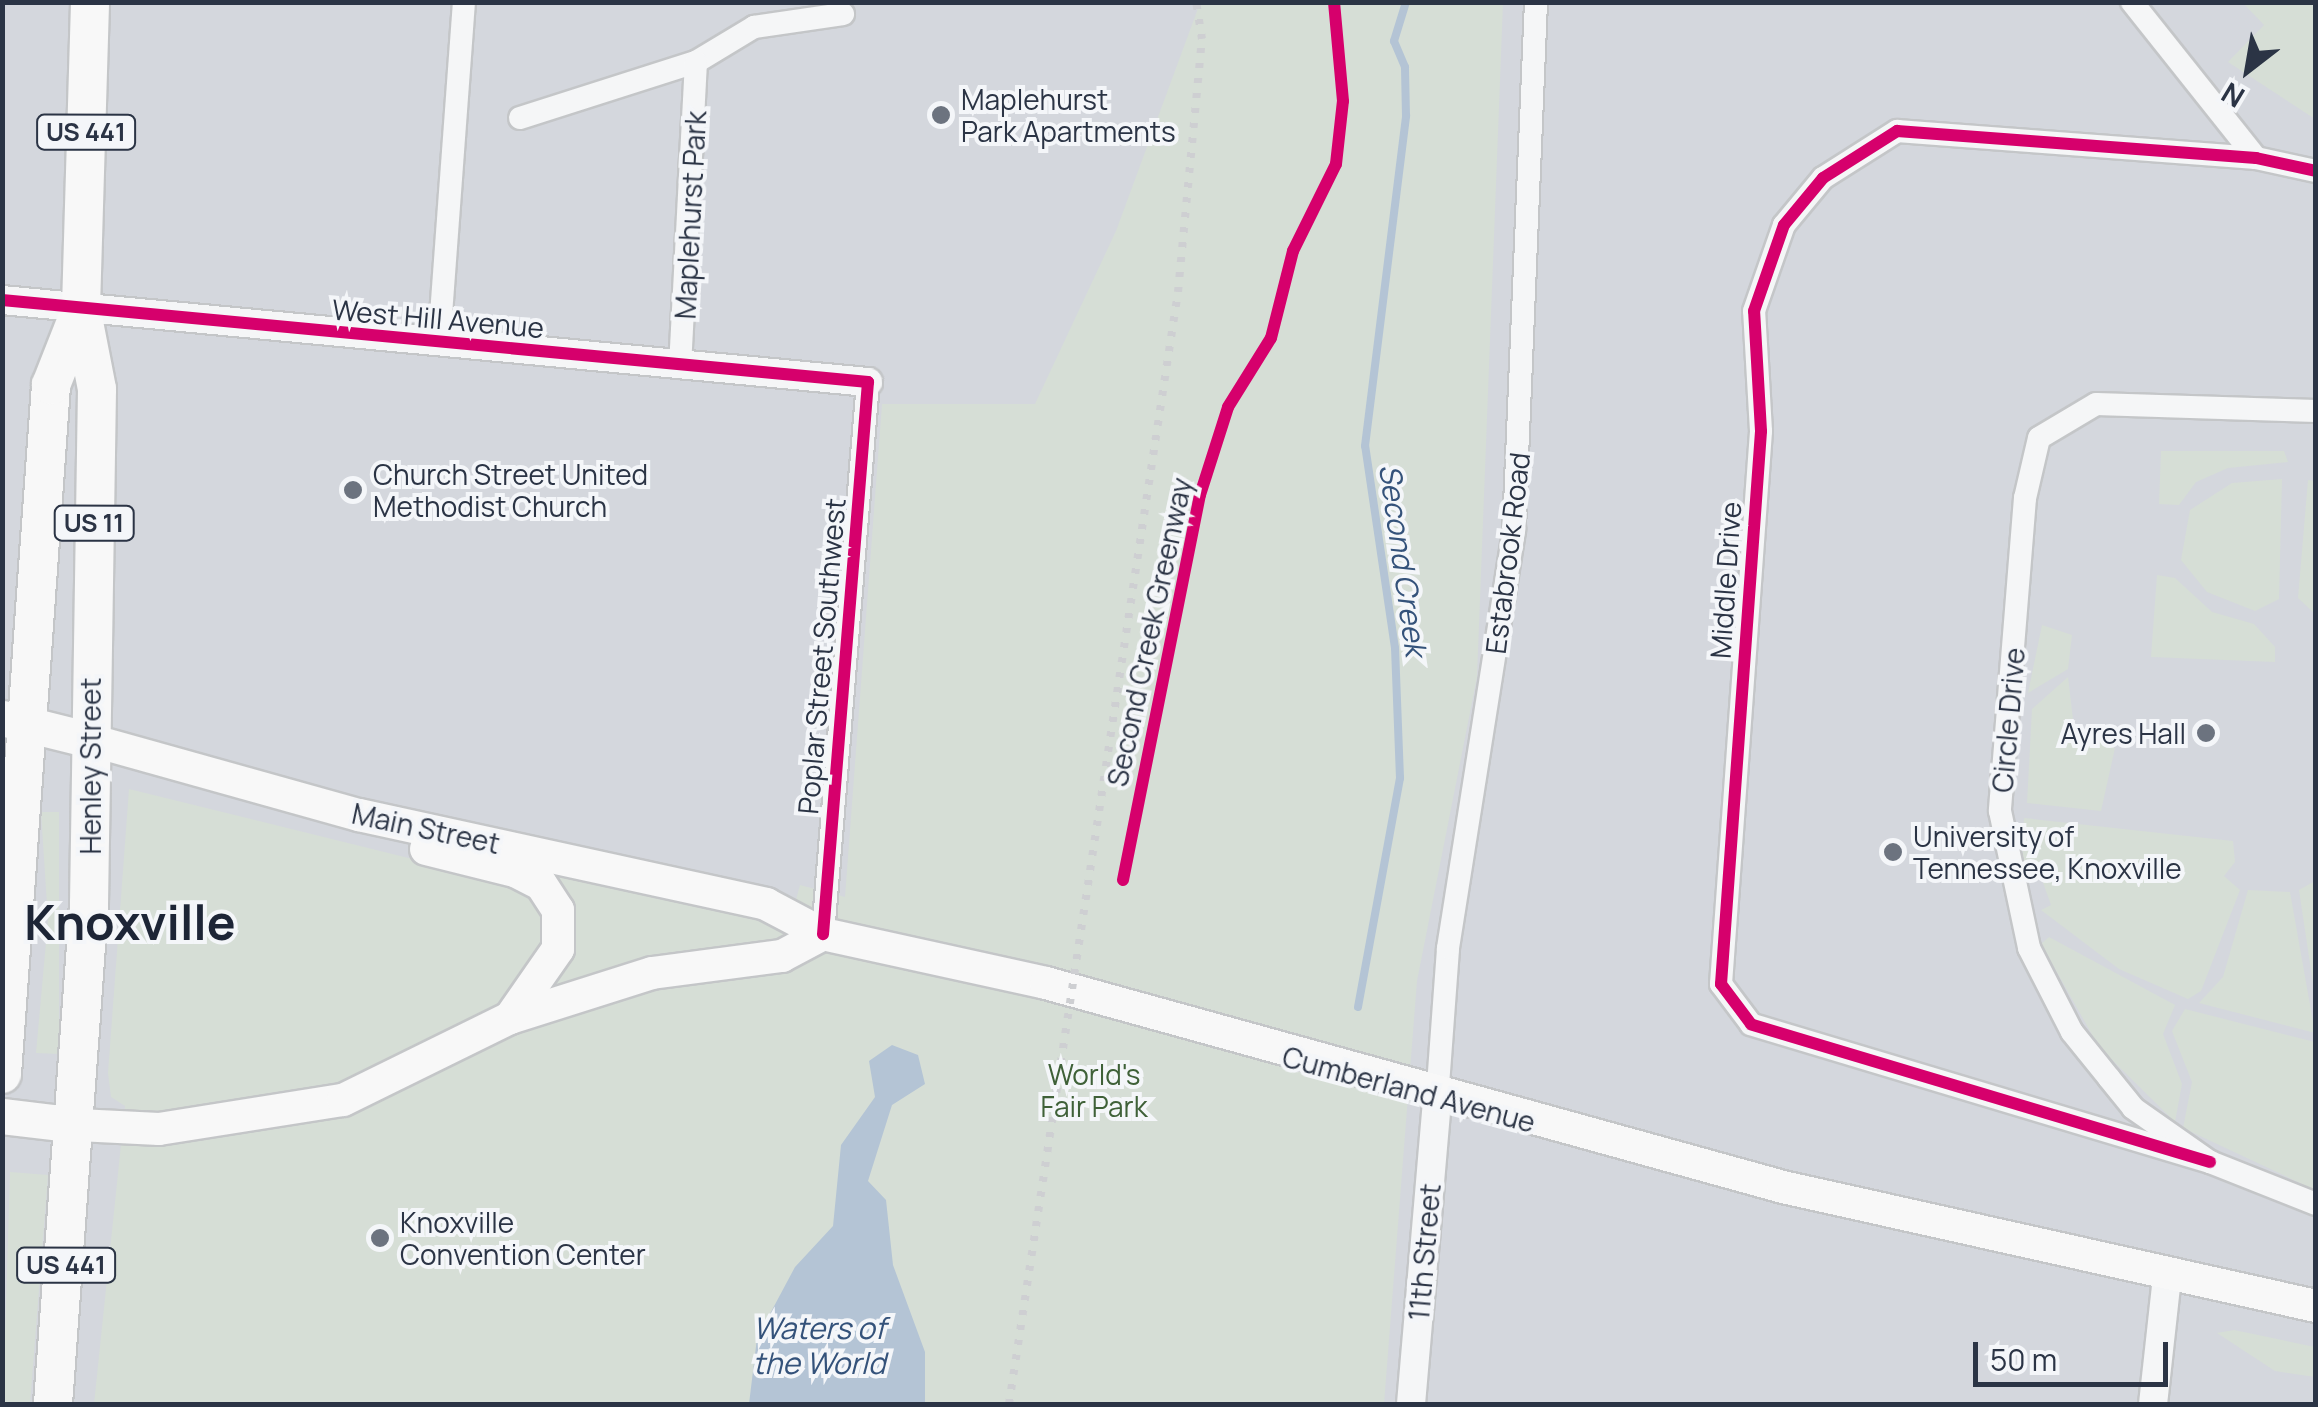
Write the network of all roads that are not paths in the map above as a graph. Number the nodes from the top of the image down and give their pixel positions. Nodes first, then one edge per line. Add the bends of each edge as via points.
1 (90, 2) edge
2 (464, 2) edge
3 (1536, 2) edge
4 (2132, 2) edge
5 (843, 14) dead end
6 (696, 62) junction
7 (520, 118) dead end
8 (2256, 158) junction
9 (2316, 171) edge
10 (2, 300) edge
11 (81, 307) junction
12 (438, 342) junction
13 (680, 367) junction
14 (868, 382) joint
15 (2316, 412) edge
16 (15, 721) edge
17 (90, 740) junction
18 (359, 815) junction
19 (823, 934) junction
20 (510, 1018) junction
21 (2, 1074) edge
22 (1438, 1099) junction
23 (2, 1116) edge
24 (78, 1125) junction
25 (2210, 1162) junction
26 (2316, 1204) edge
27 (2167, 1277) junction
28 (2316, 1306) edge
29 (52, 1404) edge
30 (1411, 1404) edge
31 (2153, 1404) edge

1 - 11 highway, Henley Street / US 441
2 - 12 street
3 - 22 street, Estabrook Road via 1514,529 1448,948
4 - 8 street
5 - 6 street via 754,27
6 - 7 street
6 - 13 street, Maplehurst Park
8 - 9 street, Middle Drive
8 - 25 street, Middle Drive via 1912,129 1884,135 1824,178 1762,269 1753,374 1760,430 1721,984 1751,1024
10 - 11 street, West Hill Avenue
11 - 12 street, West Hill Avenue
11 - 16 highway, Henley Street / US 441 via 52,385
11 - 17 highway, Henley Street / US 11 via 97,389
12 - 13 street, West Hill Avenue
13 - 14 street, West Hill Avenue
14 - 19 street, Poplar Street Southwest
15 - 25 street, Circle Drive via 2096,404 2039,438 2024,498 2000,810 2010,890 2072,1032 2134,1108
16 - 17 main road, Main Street
16 - 21 highway, Henley Street / US 441
17 - 18 main road, Main Street
17 - 24 highway, Henley Street / US 441
18 - 19 main road, Main Street via 766,904
18 - 20 main road via 406,842 541,884 558,910 558,950
19 - 20 main road via 782,956 652,973
19 - 22 main road, Cumberland Avenue via 1046,984
20 - 24 main road via 342,1100 159,1130
22 - 27 main road, Cumberland Avenue
22 - 30 street, 11th Street
23 - 24 main road
24 - 29 highway, Henley Street / US 441
25 - 26 street, Circle Drive
27 - 28 main road, Cumberland Avenue
27 - 31 street

